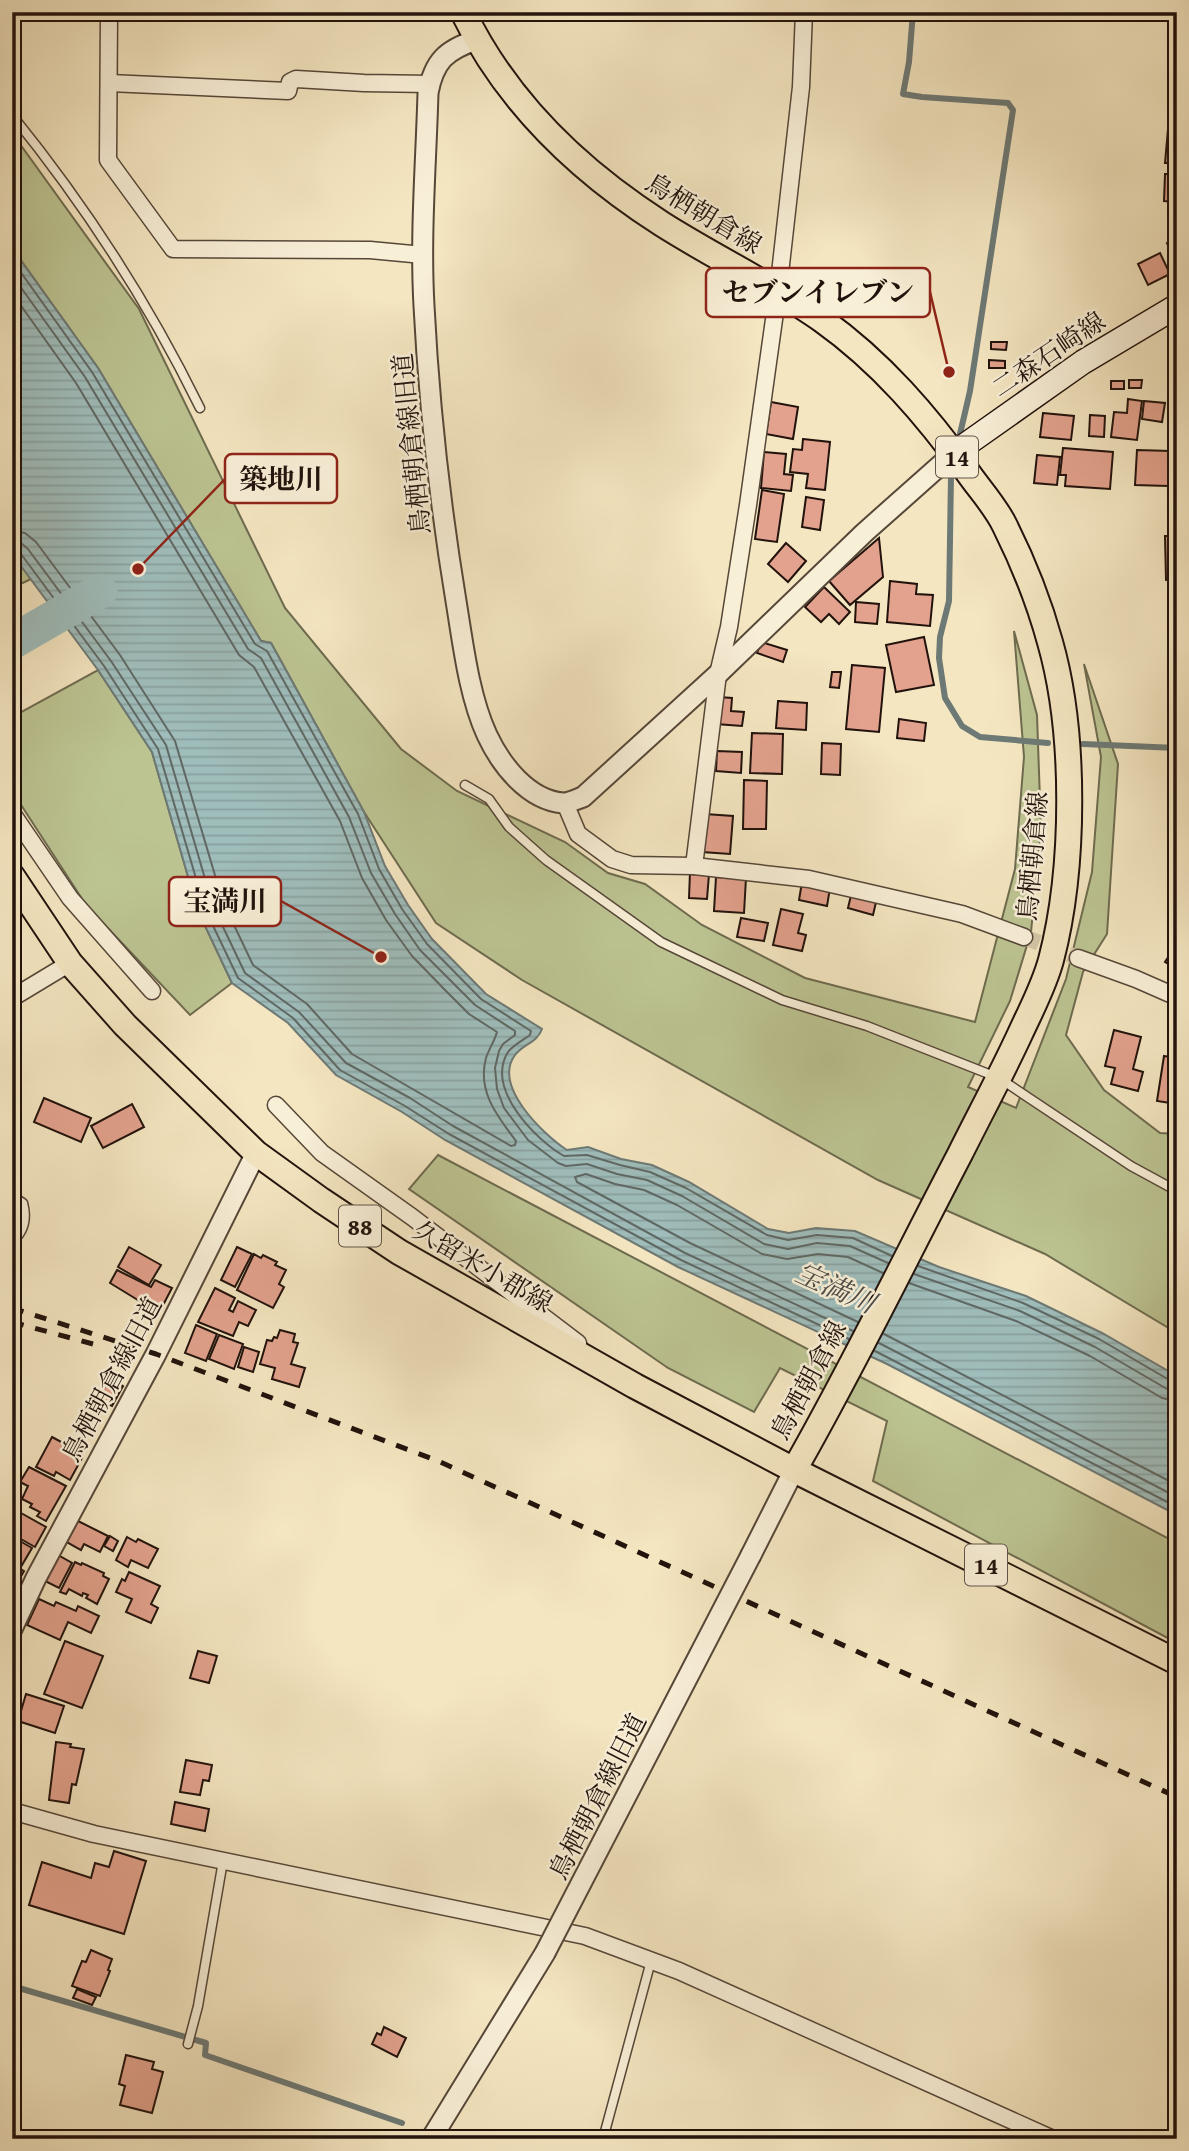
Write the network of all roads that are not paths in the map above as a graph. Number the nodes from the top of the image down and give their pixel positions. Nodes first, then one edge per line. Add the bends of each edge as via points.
1 (109, 12) edge
2 (463, 12) edge
3 (804, 12) edge
4 (476, 40) junction
5 (109, 83) junction
6 (430, 83) junction
7 (12, 115) edge
8 (423, 255) junction
9 (778, 292) junction
10 (1177, 306) edge
11 (200, 408) dead end
12 (954, 453) junction
13 (718, 674) junction
14 (465, 785) dead end
15 (574, 800) junction
16 (12, 813) edge
17 (694, 866) junction
18 (12, 876) edge
19 (1024, 937) tunnel mouth
20 (1078, 958) tunnel mouth
21 (70, 963) junction
22 (152, 991) dead end
23 (1177, 997) edge
24 (12, 998) edge
25 (995, 1085) junction
26 (276, 1105) dead end
27 (256, 1153) junction
28 (1177, 1191) edge
29 (12, 1196) edge
30 (12, 1242) edge
31 (635, 1386) junction
32 (794, 1470) junction
33 (12, 1629) edge
34 (1177, 1662) edge
35 (12, 1811) edge
36 (223, 1861) junction
37 (651, 1961) junction
38 (188, 2044) dead end
39 (431, 2139) edge
40 (603, 2139) edge
41 (1053, 2139) edge

1 - 5 street
2 - 4 main road, 鳥栖朝倉線 / 14
3 - 9 street via 801,87
4 - 6 street, 鳥栖朝倉線旧道 via 441,59
4 - 9 main road, 鳥栖朝倉線 / 14 via 529,113 589,172 663,225
5 - 6 street via 288,91 296,79
5 - 8 street via 108,160 173,249 370,250
6 - 8 street, 鳥栖朝倉線旧道
7 - 11 lane via 41,150 144,302
8 - 15 street, 鳥栖朝倉線旧道 via 442,515 468,670 487,735 524,788 543,798
9 - 12 main road, 鳥栖朝倉線 / 14 via 874,362
9 - 13 street via 729,627
10 - 12 main road, 二森石崎線 via 1083,362
12 - 13 street
12 - 25 main road, 鳥栖朝倉線 / 14 via 1003,521 1029,580 1051,644 1065,728 1069,792 1066,873 1050,962
13 - 15 street
13 - 17 street
14 - 25 lane via 489,800 509,827 546,860 661,942 782,1000 867,1026
15 - 17 street via 578,834 612,859 631,865
16 - 22 street via 70,898
17 - 19 street via 809,878 962,914
18 - 21 main road, 久留米小郡線 / 88
20 - 23 street
21 - 24 street
21 - 27 main road, 久留米小郡線 / 88 via 125,1025
25 - 28 lane
25 - 32 main road, 鳥栖朝倉線 / 14
26 - 31 street via 322,1153
27 - 31 main road, 久留米小郡線 / 88 via 399,1252
27 - 33 street, 鳥栖朝倉線旧道
29 - 30 lane via 23,1203 26,1215 22,1231
31 - 32 main road, 久留米小郡線 / 88
32 - 34 main road, 鳥栖朝倉線 / 14
32 - 39 street, 鳥栖朝倉線旧道, bridge via 545,1953
35 - 36 street
36 - 37 street via 586,1936
36 - 38 lane
37 - 40 lane
37 - 41 street

